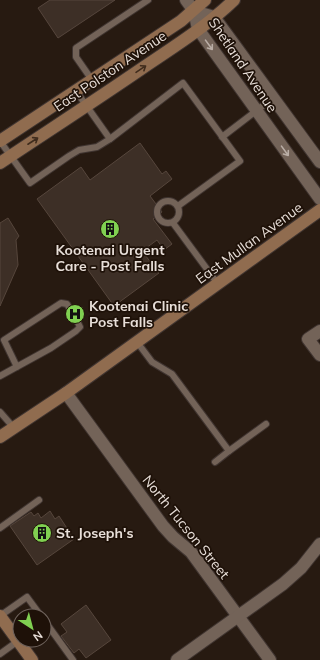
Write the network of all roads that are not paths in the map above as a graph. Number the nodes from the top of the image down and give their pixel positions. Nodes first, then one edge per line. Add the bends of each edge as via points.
1 (148, 0) edge
2 (186, 0) edge
3 (205, 0) edge
4 (234, 0) edge
5 (194, 11) junction
6 (214, 17) junction
7 (198, 29) junction
8 (92, 80) junction
9 (76, 91) junction
10 (273, 98) junction
11 (87, 106) junction
12 (256, 111) junction
13 (222, 137) junction
14 (110, 139) junction
15 (0, 141) edge
16 (10, 156) junction
17 (320, 162) edge
18 (0, 163) edge
19 (320, 199) edge
20 (178, 206) junction
21 (320, 210) edge
22 (172, 223) junction
23 (218, 284) junction
24 (320, 331) edge
25 (137, 342) junction
26 (320, 355) edge
27 (17, 366) junction
28 (0, 376) edge
29 (66, 393) junction
30 (0, 412) edge
31 (266, 424) dead end
32 (14, 428) junction
33 (0, 437) edge
34 (229, 451) junction
35 (215, 462) dead end
36 (40, 500) dead end
37 (0, 528) edge
38 (320, 544) edge
39 (35, 608) edge
40 (0, 616) edge
41 (238, 616) junction
42 (52, 631) edge
43 (12, 633) edge
44 (12, 645) edge
45 (23, 648) edge
46 (0, 654) edge
47 (32, 660) edge
48 (73, 660) edge
49 (177, 660) edge
50 (270, 660) edge

1 - 8 lane via 76,48 76,57
2 - 5 street
3 - 5 street, East Polston Avenue
4 - 6 street, East Polston Avenue
5 - 6 street, Shetland Avenue
5 - 7 street, Shetland Avenue
5 - 8 street, East Polston Avenue
6 - 7 street, East Polston Avenue
6 - 10 street, Shetland Avenue
11 -> 7 street, East Polston Avenue
7 -> 12 street, Shetland Avenue
8 - 9 street, East Polston Avenue
9 - 11 lane
9 - 15 street, East Polston Avenue
10 - 12 lane
10 - 17 street, Shetland Avenue
11 - 14 lane
16 -> 11 street, East Polston Avenue
12 - 13 lane
12 -> 19 street, Shetland Avenue
13 - 14 lane via 183,83
13 - 20 lane via 240,161
14 - 16 lane via 97,147 79,150 30,183
15 - 16 lane
16 - 18 street, East Polston Avenue
20 - 22 lane via 178,218
20 - 22 lane via 165,201 157,209 157,216 161,222
21 - 23 street, East Mullan Avenue
22 - 23 lane
23 - 25 street, East Mullan Avenue
24 - 26 street via 308,340
25 - 29 street, East Mullan Avenue
25 - 34 lane via 152,362 172,374
27 - 27 lane via 51,348 80,327 67,304 61,303 4,340
27 - 28 lane
29 - 32 street, East Mullan Avenue
29 - 41 street, North Tucson Street via 163,526 191,552
30 - 32 lane
31 - 34 lane
32 - 33 street, East Mullan Avenue
34 - 35 lane
36 - 37 lane
38 - 41 street via 301,568 283,584
39 - 40 lane via 27,597
40 - 43 street
41 - 49 street
41 - 50 street, North Tucson Street
42 - 48 lane
44 - 46 lane
45 - 47 street

